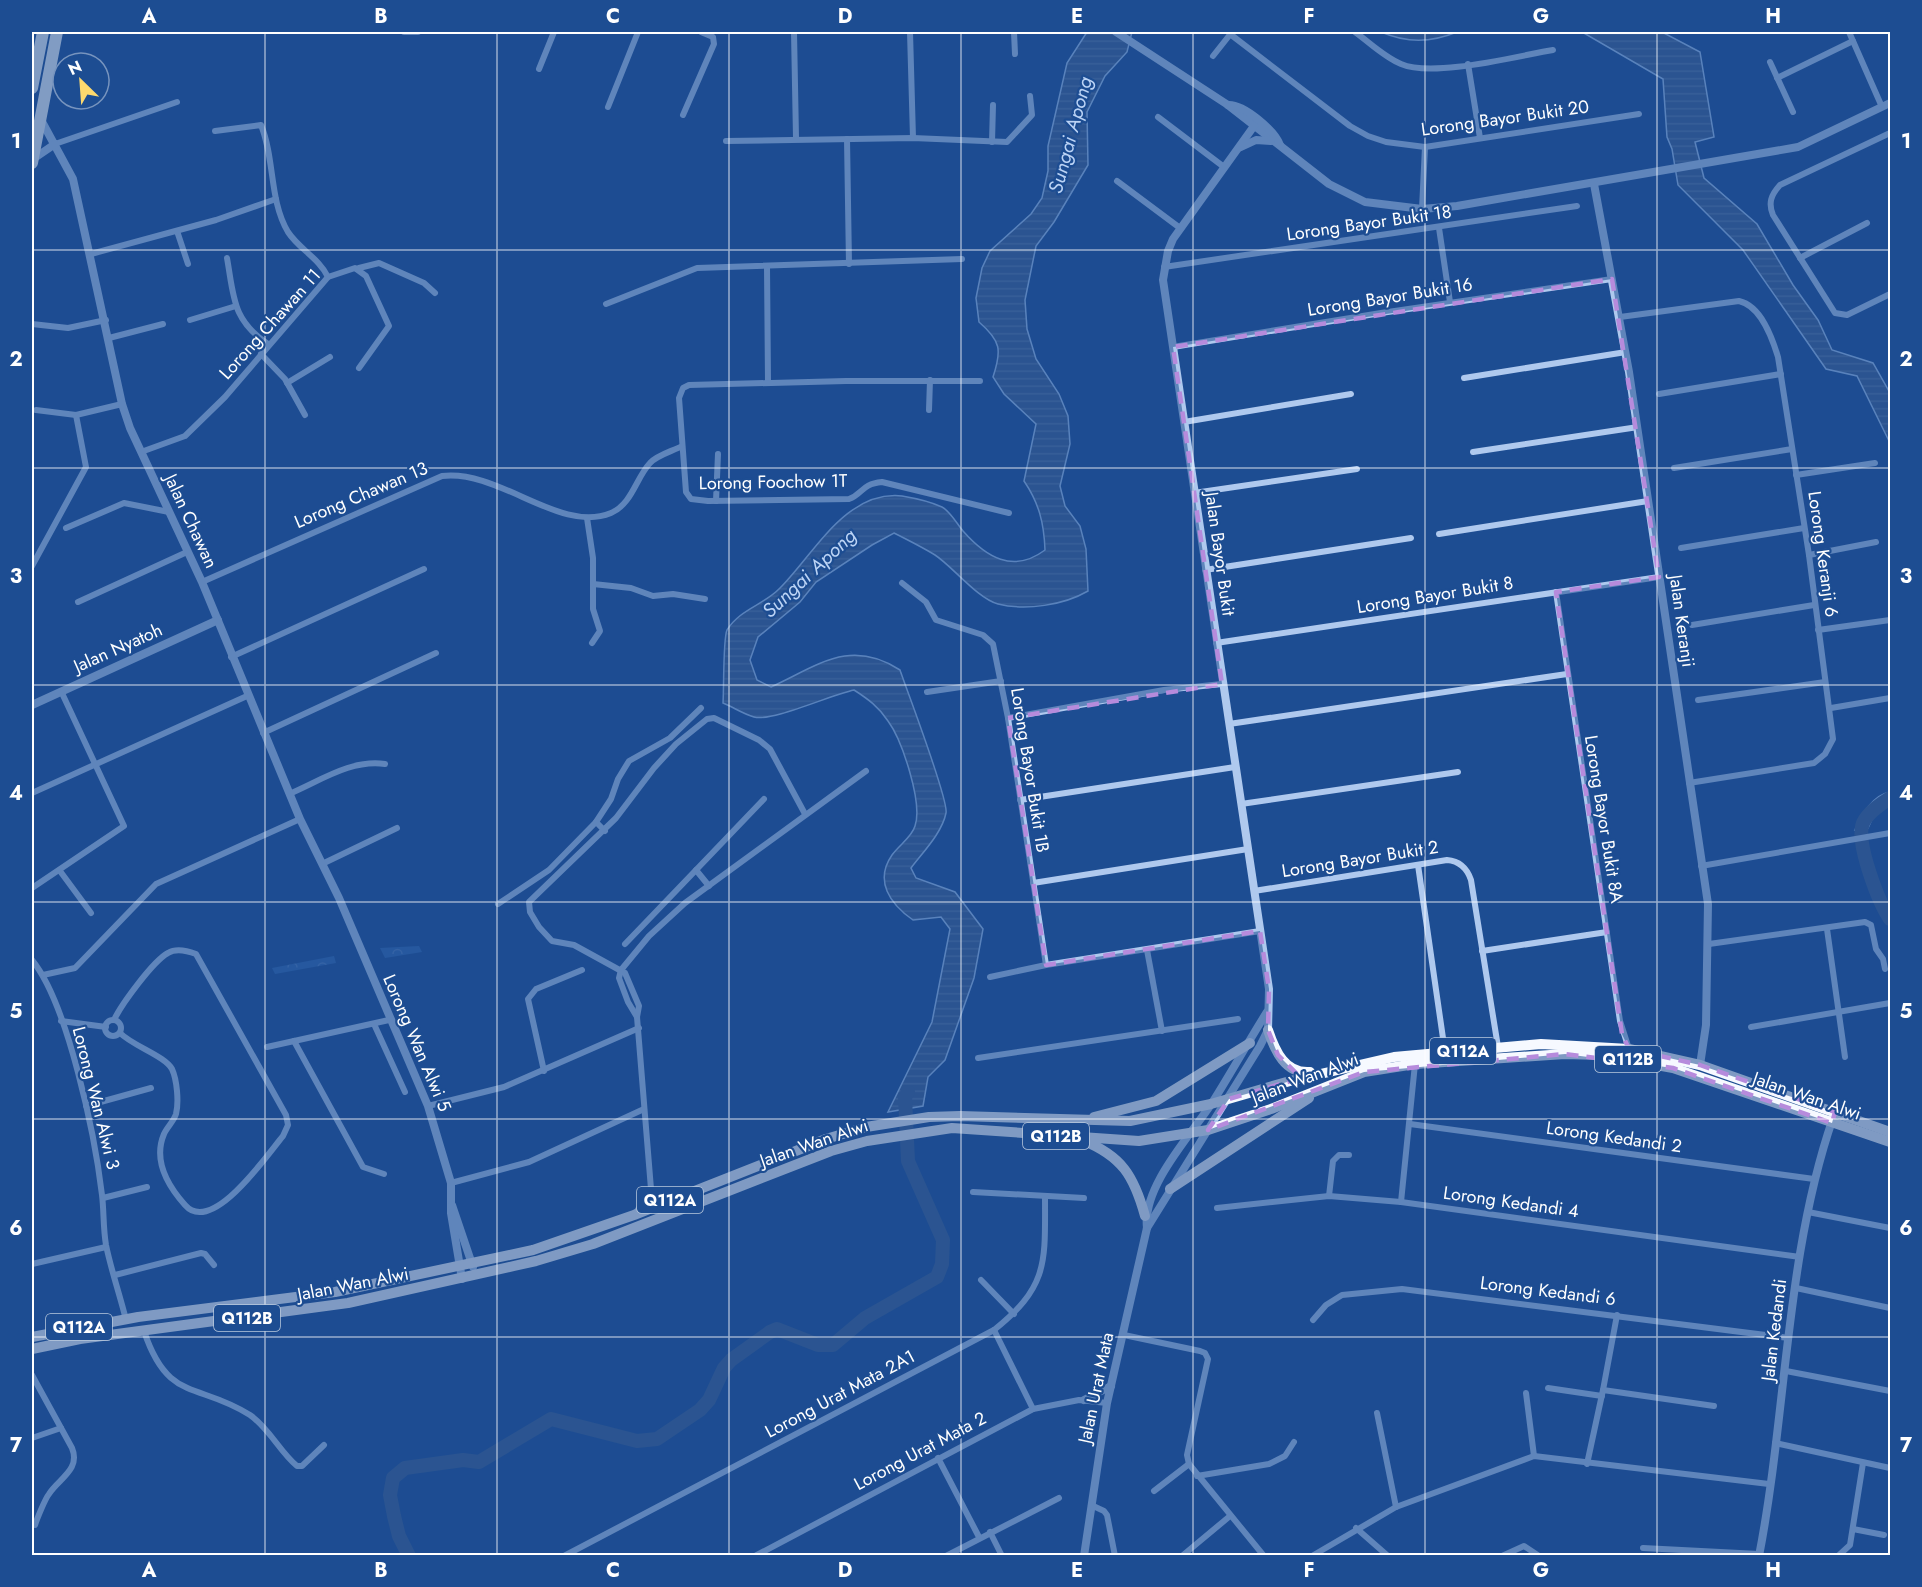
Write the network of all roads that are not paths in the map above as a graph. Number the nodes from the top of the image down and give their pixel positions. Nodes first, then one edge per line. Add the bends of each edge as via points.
1 (43, 32) edge
2 (57, 32) edge
3 (404, 32) edge
4 (418, 32) edge
5 (554, 32) edge
6 (638, 32) edge
7 (701, 32) edge
8 (794, 32) edge
9 (910, 32) edge
10 (1014, 32) edge
11 (1116, 32) edge
12 (1355, 32) edge
13 (1849, 32) edge
14 (1231, 33) edge
15 (1853, 41) junction
16 (36, 50) edge
17 (1553, 50) dead end
18 (1015, 54) dead end
19 (1213, 56) dead end
20 (1770, 62) dead end
21 (1468, 64) junction
22 (33, 69) edge
23 (539, 69) dead end
24 (1777, 78) junction
25 (46, 85) junction
26 (32, 88) edge
27 (1030, 96) dead end
28 (177, 102) dead end
29 (993, 105) dead end
30 (1886, 105) edge
31 (608, 107) dead end
32 (1230, 107) junction
33 (1793, 112) dead end
34 (1639, 114) dead end
35 (684, 115) dead end
36 (40, 117) junction
37 (1158, 117) dead end
38 (1254, 126) junction
39 (215, 131) dead end
40 (1890, 133) edge
41 (796, 138) junction
42 (913, 138) junction
43 (1480, 138) junction
44 (35, 139) junction
45 (847, 139) junction
46 (726, 141) dead end
47 (992, 142) junction
48 (55, 144) junction
49 (1277, 144) junction
50 (1425, 147) junction
51 (1238, 149) junction
52 (32, 151) edge
53 (32, 162) edge
54 (1224, 167) junction
55 (1117, 182) dead end
56 (1594, 184) junction
57 (276, 199) junction
58 (1577, 206) dead end
59 (1422, 209) junction
60 (1867, 223) dead end
61 (1180, 228) junction
62 (1440, 228) junction
63 (177, 231) junction
64 (91, 254) junction
65 (227, 258) dead end
66 (1800, 258) junction
67 (962, 259) dead end
68 (188, 264) dead end
69 (849, 264) junction
70 (767, 267) junction
71 (1164, 267) junction
72 (359, 268) junction
73 (328, 277) junction
74 (1612, 279) junction
75 (435, 293) dead end
76 (1890, 294) edge
77 (1450, 303) junction
78 (606, 304) dead end
79 (236, 306) junction
80 (1620, 317) junction
81 (106, 320) junction
82 (190, 320) dead end
83 (32, 324) edge
84 (163, 324) dead end
85 (109, 338) junction
86 (268, 344) junction
87 (1173, 347) junction
88 (1626, 352) junction
89 (261, 354) junction
90 (330, 357) dead end
91 (359, 368) dead end
92 (1781, 374) junction
93 (1464, 378) dead end
94 (930, 380) junction
95 (980, 381) dead end
96 (768, 382) junction
97 (287, 383) junction
98 (1350, 394) dead end
99 (1659, 394) dead end
100 (122, 404) junction
101 (36, 410) dead end
102 (928, 410) dead end
103 (76, 415) junction
104 (305, 415) dead end
105 (1184, 422) junction
106 (1638, 428) junction
107 (682, 446) junction
108 (1792, 449) junction
109 (141, 452) junction
110 (1473, 452) dead end
111 (718, 454) dead end
112 (1875, 464) dead end
113 (1674, 468) dead end
114 (1358, 469) dead end
115 (1796, 476) junction
116 (1194, 493) junction
117 (717, 501) junction
118 (1648, 501) junction
119 (169, 512) junction
120 (1009, 513) dead end
121 (587, 518) junction
122 (66, 528) dead end
123 (1804, 528) junction
124 (1439, 534) dead end
125 (1411, 538) dead end
126 (1876, 542) dead end
127 (1681, 548) dead end
128 (188, 552) junction
129 (1809, 555) junction
130 (32, 566) edge
131 (424, 569) dead end
132 (1205, 570) junction
133 (1659, 577) junction
134 (202, 582) junction
135 (902, 583) dead end
136 (593, 584) junction
137 (1556, 592) junction
138 (705, 599) dead end
139 (78, 602) dead end
140 (1814, 605) junction
141 (218, 620) junction
142 (1890, 620) edge
143 (1692, 625) dead end
144 (1818, 630) junction
145 (592, 643) dead end
146 (1216, 643) junction
147 (435, 652) dead end
148 (231, 657) junction
149 (1567, 674) junction
150 (1001, 681) junction
151 (1826, 682) junction
152 (1222, 684) junction
153 (60, 691) junction
154 (927, 692) dead end
155 (247, 696) junction
156 (1890, 698) edge
157 (1698, 700) dead end
158 (32, 705) edge
159 (701, 708) dead end
160 (1831, 708) junction
161 (1008, 717) junction
162 (1229, 724) junction
163 (263, 733) junction
164 (96, 764) junction
165 (385, 764) dead end
166 (1235, 767) junction
167 (866, 771) dead end
168 (1458, 772) dead end
169 (1689, 783) junction
170 (32, 793) edge
171 (289, 794) junction
172 (764, 799) dead end
173 (1020, 800) junction
174 (1241, 804) junction
175 (805, 814) junction
176 (300, 819) junction
177 (596, 822) junction
178 (397, 828) dead end
179 (605, 831) junction
180 (1890, 833) edge
181 (1248, 849) junction
182 (322, 864) junction
183 (1418, 865) junction
184 (1701, 866) junction
185 (696, 870) junction
186 (60, 871) junction
187 (1033, 883) junction
188 (709, 886) junction
189 (32, 888) edge
190 (1254, 891) junction
191 (339, 898) joint
192 (498, 904) dead end
193 (91, 913) dead end
194 (1827, 929) junction
195 (1260, 931) junction
196 (1606, 932) junction
197 (625, 944) dead end
198 (1709, 944) junction
199 (1147, 950) junction
200 (1482, 951) junction
201 (32, 960) edge
202 (1046, 965) junction
203 (37, 967) junction
204 (1885, 969) dead end
205 (582, 970) dead end
206 (621, 970) junction
207 (32, 973) edge
208 (43, 975) junction
209 (990, 977) dead end
210 (1890, 1003) edge
211 (1268, 1011) junction
212 (1837, 1012) junction
213 (1238, 1019) dead end
214 (114, 1020) junction
215 (389, 1020) junction
216 (61, 1021) junction
217 (374, 1024) junction
218 (106, 1027) junction
219 (1751, 1027) dead end
220 (639, 1028) junction
221 (1268, 1030) junction
222 (1162, 1031) junction
223 (120, 1034) junction
224 (294, 1041) junction
225 (1250, 1043) junction
226 (267, 1047) dead end
227 (1498, 1047) junction
228 (1629, 1049) junction
229 (1446, 1052) junction
230 (1845, 1057) dead end
231 (978, 1058) dead end
232 (1415, 1064) junction
233 (1700, 1065) junction
234 (1339, 1069) junction
235 (544, 1071) junction
236 (151, 1088) dead end
237 (405, 1092) dead end
238 (1316, 1092) junction
239 (1229, 1099) junction
240 (1211, 1104) junction
241 (86, 1106) junction
242 (428, 1106) junction
243 (644, 1108) junction
244 (1833, 1117) junction
245 (1079, 1120) junction
246 (1410, 1124) junction
247 (1208, 1130) junction
248 (1890, 1132) edge
249 (1190, 1133) junction
250 (1074, 1137) junction
251 (1890, 1142) edge
252 (1348, 1155) dead end
253 (384, 1174) dead end
254 (1814, 1179) junction
255 (451, 1183) junction
256 (147, 1187) dead end
257 (651, 1189) junction
258 (1170, 1189) junction
259 (973, 1192) dead end
260 (1045, 1196) junction
261 (1329, 1196) junction
262 (103, 1198) junction
263 (1084, 1198) dead end
264 (671, 1200) junction
265 (1401, 1202) junction
266 (1217, 1208) dead end
267 (1808, 1212) junction
268 (634, 1215) junction
269 (1145, 1216) junction
270 (1147, 1228) junction
271 (1890, 1228) edge
272 (106, 1247) junction
273 (1800, 1257) junction
274 (466, 1263) junction
275 (32, 1264) edge
276 (214, 1265) dead end
277 (115, 1275) junction
278 (475, 1276) junction
279 (462, 1279) junction
280 (981, 1280) dead end
281 (1796, 1288) junction
282 (1890, 1308) edge
283 (1014, 1314) junction
284 (1617, 1315) junction
285 (126, 1320) junction
286 (1313, 1320) dead end
287 (994, 1330) junction
288 (144, 1331) junction
289 (1124, 1335) junction
290 (32, 1337) edge
291 (1789, 1338) junction
292 (32, 1349) edge
293 (1786, 1371) junction
294 (32, 1375) edge
295 (1111, 1386) junction
296 (1548, 1388) dead end
297 (1890, 1391) edge
298 (1526, 1393) dead end
299 (1603, 1393) junction
300 (1084, 1400) junction
301 (1107, 1403) junction
302 (1714, 1406) dead end
303 (1033, 1409) junction
304 (1377, 1413) dead end
305 (61, 1428) junction
306 (32, 1438) edge
307 (1294, 1442) dead end
308 (1775, 1443) junction
309 (324, 1445) dead end
310 (1534, 1456) junction
311 (938, 1458) junction
312 (1863, 1463) junction
313 (1189, 1464) junction
314 (1587, 1464) junction
315 (1890, 1468) edge
316 (1197, 1476) junction
317 (1769, 1484) junction
318 (1154, 1491) dead end
319 (1059, 1498) dead end
320 (1091, 1505) junction
321 (1396, 1507) junction
322 (1230, 1516) junction
323 (35, 1525) dead end
324 (1356, 1528) junction
325 (1853, 1529) junction
326 (990, 1532) junction
327 (1884, 1535) dead end
328 (979, 1538) junction
329 (1643, 1548) dead end
330 (1759, 1555) edge
331 (564, 1556) edge
332 (755, 1556) edge
333 (946, 1556) edge
334 (1002, 1556) edge
335 (1084, 1556) edge
336 (1115, 1556) edge
337 (1182, 1556) edge
338 (1264, 1556) edge
339 (1312, 1556) edge
340 (1388, 1556) edge
341 (1502, 1556) edge
342 (1539, 1556) edge
343 (1838, 1556) edge

1 - 16 highway
2 - 25 highway
3 - 4 street
5 - 23 street
6 - 31 street
7 - 35 street via 713,37 714,44
8 - 41 street
9 - 42 street
10 - 18 street
11 - 32 street
12 - 21 street via 1398,63 1410,67
13 - 15 street
14 - 19 street
14 - 50 street, Lorong Bayor Bukit 20 via 1350,126 1386,142
15 - 24 street
15 - 30 street
16 - 22 highway
17 - 21 street
20 - 24 street
21 - 43 street
22 - 25 highway via 40,72
22 - 26 highway
24 - 33 street
25 - 36 highway
27 - 47 street via 1032,115 1027,122 1006,142
28 - 48 street
29 - 47 street
30 - 56 street via 1798,147
32 - 38 street
32 - 49 street via 1236,104 1244,109 1276,135
32 - 51 street via 1242,126
34 - 43 street, Lorong Bayor Bukit 20
36 - 44 highway
36 - 48 street, Jalan Chawan
37 - 54 street
38 - 49 street
38 - 51 street, Jalan Bayor Bukit
39 - 57 street via 261,125
40 - 66 street via 1774,191 1769,205
41 - 45 street
41 - 46 street
42 - 45 street
42 - 47 street
43 - 50 street, Lorong Bayor Bukit 20
44 - 52 highway
44 - 53 highway
45 - 69 street
48 - 53 street
48 - 64 street, Jalan Chawan via 73,179
49 - 51 street via 1256,140
49 - 59 street via 1329,184 1365,202
50 - 59 street
51 - 54 street, Jalan Bayor Bukit
54 - 61 street, Jalan Bayor Bukit
55 - 61 street
56 - 59 street
56 - 74 street, Jalan Keranji
57 - 63 street
57 - 73 street via 289,233
58 - 62 street, Lorong Bayor Bukit 18
60 - 66 street
61 - 71 street, Jalan Bayor Bukit
62 - 71 street, Lorong Bayor Bukit 18
62 - 77 street
63 - 64 street
63 - 68 street
64 - 81 street, Jalan Chawan
65 - 79 street
66 - 76 street via 1840,316
67 - 69 street
69 - 70 street
70 - 78 street via 697,268
70 - 96 street
71 - 87 street, Jalan Bayor Bukit
72 - 73 street, Lorong Chawan 11 via 348,268
72 - 75 street, Lorong Chawan 11 via 379,263 424,283
72 - 91 street via 389,326
73 - 86 street, Lorong Chawan 11
74 - 77 street, Lorong Bayor Bukit 16
74 - 80 street, Jalan Keranji
77 - 87 street, Lorong Bayor Bukit 16
79 - 82 street
79 - 86 street via 244,326
80 - 88 street, Jalan Keranji
80 - 92 street, Lorong Keranji 6 via 1744,302 1769,332
81 - 83 street via 68,328
81 - 85 street, Jalan Chawan
84 - 85 street
85 - 100 street, Jalan Chawan
86 - 89 street, Lorong Chawan 11
87 - 105 street, Jalan Bayor Bukit
88 - 93 street
88 - 106 street, Jalan Keranji
89 - 97 street
89 - 109 street, Lorong Chawan 11 via 185,436
90 - 97 street
92 - 99 street
92 - 108 street, Lorong Keranji 6
94 - 95 street, Lorong Foochow 1T
94 - 96 street, Lorong Foochow 1T
94 - 102 street
96 - 107 street, Lorong Foochow 1T via 695,384 683,388 678,398
97 - 104 street
98 - 105 street
100 - 103 street
100 - 109 street, Jalan Chawan
101 - 103 street
103 - 130 street via 86,467
105 - 116 street, Jalan Bayor Bukit
106 - 110 street
106 - 118 street, Jalan Keranji
107 - 117 street, Lorong Foochow 1T via 688,496
107 - 121 street, Lorong Chawan 13 via 654,460 615,512
108 - 113 street
108 - 115 street, Lorong Keranji 6
109 - 119 street, Jalan Chawan
111 - 117 street
112 - 115 street
114 - 116 street
115 - 123 street, Lorong Keranji 6
116 - 132 street, Jalan Bayor Bukit
117 - 120 street, Lorong Foochow 1T via 849,499 863,487 882,482
118 - 124 street
118 - 133 street, Jalan Keranji
119 - 122 street via 124,503
119 - 128 street, Jalan Chawan
121 - 134 street, Lorong Chawan 13 via 566,514 478,478 442,476
121 - 136 street
123 - 127 street
123 - 129 street, Lorong Keranji 6
125 - 132 street
126 - 129 street
128 - 134 street, Jalan Chawan
128 - 139 street
129 - 140 street, Lorong Keranji 6
131 - 148 street
132 - 146 street, Jalan Bayor Bukit
133 - 137 street, Lorong Bayor Bukit 8
133 - 169 street, Jalan Keranji
134 - 141 street, Jalan Chawan
135 - 150 street, Lorong Bayor Bukit 1B via 926,602 936,620 992,641
136 - 138 street via 631,588 653,596 672,594
136 - 145 street via 593,609 600,631
137 - 146 street, Lorong Bayor Bukit 8
137 - 149 street, Lorong Bayor Bukit 8A
140 - 143 street
140 - 144 street, Lorong Keranji 6
141 - 148 street, Jalan Chawan
141 - 153 street, Jalan Nyatoh
142 - 144 street
144 - 151 street, Lorong Keranji 6
146 - 152 street, Jalan Bayor Bukit
147 - 163 street
148 - 155 street, Jalan Chawan
149 - 162 street
149 - 196 street, Lorong Bayor Bukit 8A
150 - 154 street
150 - 161 street, Lorong Bayor Bukit 1B
151 - 157 street
151 - 160 street, Lorong Keranji 6
152 - 161 street
152 - 162 street, Jalan Bayor Bukit
153 - 158 street, Jalan Nyatoh
153 - 164 street
155 - 163 street, Jalan Chawan
155 - 164 street
156 - 160 street
159 - 177 street via 670,738 629,761
160 - 169 street, Lorong Keranji 6 via 1833,740 1816,762
161 - 173 street, Lorong Bayor Bukit 1B
162 - 166 street, Jalan Bayor Bukit
163 - 171 street, Jalan Chawan
164 - 170 street
164 - 186 street via 124,826
165 - 171 street via 357,764
166 - 173 street
166 - 174 street, Jalan Bayor Bukit
167 - 175 street
168 - 174 street
169 - 184 street, Jalan Keranji
171 - 176 street, Jalan Chawan
172 - 185 street
173 - 187 street, Lorong Bayor Bukit 1B
174 - 181 street, Jalan Bayor Bukit
175 - 179 street via 770,749 711,718 676,744
175 - 188 street
176 - 182 street, Jalan Chawan
176 - 208 street via 156,884 85,960 75,968
177 - 179 street
177 - 192 street via 549,870
178 - 182 street
179 - 206 street via 534,895 529,907 552,941 574,945
180 - 184 street
181 - 187 street
181 - 190 street, Jalan Bayor Bukit
182 - 191 street, Jalan Chawan
183 - 190 street, Lorong Bayor Bukit 2
183 - 200 street, Lorong Bayor Bukit 2 via 1452,861 1466,869
183 - 229 street
184 - 198 street, Jalan Keranji via 1708,904
185 - 188 street
185 - 197 street
186 - 189 street
186 - 193 street
187 - 202 street, Lorong Bayor Bukit 1B
188 - 206 street via 675,910
190 - 195 street, Jalan Bayor Bukit
191 - 215 street, Lorong Wan Alwi 5
194 - 198 street
194 - 204 street via 1869,923
194 - 212 street
195 - 199 street
195 - 211 street, Jalan Bayor Bukit via 1269,989
196 - 200 street
196 - 228 street, Lorong Bayor Bukit 8A via 1622,1034
198 - 233 street, Jalan Keranji via 1706,1025
199 - 202 street
199 - 222 street
200 - 227 street, Lorong Bayor Bukit 2
201 - 203 street, Lorong Wan Alwi 3
202 - 209 street
203 - 207 street
203 - 208 street, Lorong Wan Alwi 3
205 - 235 street via 536,989 528,999
206 - 220 street via 628,977 639,1006
208 - 216 street, Lorong Wan Alwi 3
210 - 212 street
211 - 221 street, Jalan Bayor Bukit
211 - 225 street
212 - 219 street
212 - 230 street
213 - 222 street
214 - 218 street
214 - 223 street via 120,1024
214 - 223 street via 128,996 165,954 196,954 288,1123 283,1136 225,1202 204,1212 186,1207 166,1181 164,1135 176,1116 171,1067
215 - 217 street
215 - 242 street, Lorong Wan Alwi 5
216 - 218 street
216 - 241 street, Lorong Wan Alwi 3
217 - 224 street
217 - 237 street
218 - 223 street via 110,1035
220 - 235 street
220 - 243 street
221 - 234 main road via 1278,1054 1291,1069
221 - 239 street
222 - 231 street
224 - 226 street
224 - 253 street via 363,1167
225 - 240 street
225 - 245 main road via 1156,1101
227 - 228 main road, Jalan Wan Alwi / Q112A via 1570,1044
227 - 229 main road, Jalan Wan Alwi / Q112A
228 - 233 main road, Jalan Wan Alwi / Q112A
229 - 234 main road, Jalan Wan Alwi / Q112A via 1394,1057
232 - 238 main road, Jalan Wan Alwi / Q112B via 1364,1072
232 - 244 main road, Jalan Wan Alwi / Q112B via 1531,1054 1601,1055 1673,1068
232 - 246 street
233 - 244 main road, Jalan Wan Alwi / Q112A
234 - 239 main road, Jalan Wan Alwi / Q112A
235 - 242 street via 504,1087
236 - 241 street
238 - 247 main road, Jalan Wan Alwi / Q112B
238 - 258 main road
239 - 240 main road, Jalan Wan Alwi / Q112A
239 - 247 street
240 - 245 main road, Jalan Wan Alwi / Q112A via 1130,1121
240 - 249 street
241 - 262 street, Lorong Wan Alwi 3
242 - 255 street, Lorong Wan Alwi 5
243 - 255 street via 529,1162
243 - 257 street
244 - 248 main road, Jalan Wan Alwi / Q112A
244 - 251 main road, Jalan Wan Alwi / Q112B
244 - 254 street, Jalan Kedandi
245 - 264 main road, Jalan Wan Alwi / Q112A via 929,1117 866,1127
246 - 254 street, Lorong Kedandi 2
246 - 265 street
247 - 249 main road, Jalan Wan Alwi / Q112B
247 - 258 street
249 - 250 main road, Jalan Wan Alwi / Q112B via 1139,1141
249 - 269 street via 1159,1181
250 - 269 main road via 1099,1147 1124,1167
250 - 278 main road, Jalan Wan Alwi / Q112B via 952,1128 867,1141 831,1151 593,1244
252 - 261 street via 1339,1155 1333,1161
254 - 267 street, Jalan Kedandi
255 - 274 street, Lorong Wan Alwi 5 via 452,1205
256 - 262 street
257 - 264 street
257 - 268 street
258 - 270 street
259 - 260 street
260 - 263 street
260 - 283 street, Lorong Urat Mata 2A1 via 1041,1270 1038,1281
261 - 265 street, Lorong Kedandi 4
261 - 266 street, Lorong Kedandi 4
262 - 272 street, Lorong Wan Alwi 3
264 - 268 main road, Jalan Wan Alwi / Q112A
265 - 273 street, Lorong Kedandi 4
267 - 271 street
267 - 273 street, Jalan Kedandi
268 - 274 main road, Jalan Wan Alwi / Q112A via 533,1250
269 - 270 street
270 - 289 street, Jalan Urat Mata
272 - 275 street
272 - 277 street, Lorong Wan Alwi 3
273 - 281 street, Jalan Kedandi
274 - 278 street, Lorong Wan Alwi 5
274 - 279 street, Lorong Wan Alwi 5
274 - 285 main road, Jalan Wan Alwi / Q112A via 335,1292
276 - 277 street via 201,1253
277 - 285 street, Lorong Wan Alwi 3
278 - 279 main road, Jalan Wan Alwi / Q112B
279 - 288 main road, Jalan Wan Alwi / Q112B via 348,1303
280 - 283 street
281 - 282 street
281 - 291 street, Jalan Kedandi
283 - 287 street, Lorong Urat Mata 2A1
284 - 286 street, Lorong Kedandi 6 via 1388,1289 1342,1295
284 - 291 street, Lorong Kedandi 6
284 - 299 street
285 - 290 main road, Jalan Wan Alwi / Q112A
287 - 303 street
287 - 331 street, Lorong Urat Mata 2A1
288 - 292 main road, Jalan Wan Alwi / Q112B
288 - 309 street via 159,1365 170,1379 249,1415 297,1466 302,1466
289 - 295 street, Jalan Urat Mata
289 - 313 street via 1206,1355 1187,1455
291 - 293 street, Jalan Kedandi
293 - 297 street
293 - 308 street, Jalan Kedandi
294 - 305 street
295 - 300 street
295 - 301 street, Jalan Urat Mata
296 - 299 street
298 - 310 street
299 - 302 street
299 - 314 street
300 - 301 street, Lorong Urat Mata 2
300 - 303 street, Lorong Urat Mata 2
301 - 320 street, Jalan Urat Mata
303 - 311 street, Lorong Urat Mata 2
304 - 321 street
305 - 306 street
305 - 323 street via 74,1458 66,1478 50,1492
307 - 316 street via 1285,1456 1269,1464
308 - 312 street
308 - 317 street, Jalan Kedandi
310 - 314 street
310 - 321 street
311 - 328 street
311 - 332 street, Lorong Urat Mata 2
312 - 315 street
312 - 325 street
313 - 316 street
313 - 318 street
314 - 317 street
316 - 322 street
317 - 330 street, Jalan Kedandi
319 - 326 street
320 - 335 street, Jalan Urat Mata
320 - 336 street via 1106,1513
321 - 324 street
322 - 337 street
322 - 338 street
324 - 339 street
324 - 340 street
325 - 327 street
325 - 343 street via 1848,1548
326 - 328 street
326 - 334 street
328 - 333 street
329 - 330 street
341 - 342 street via 1524,1546

